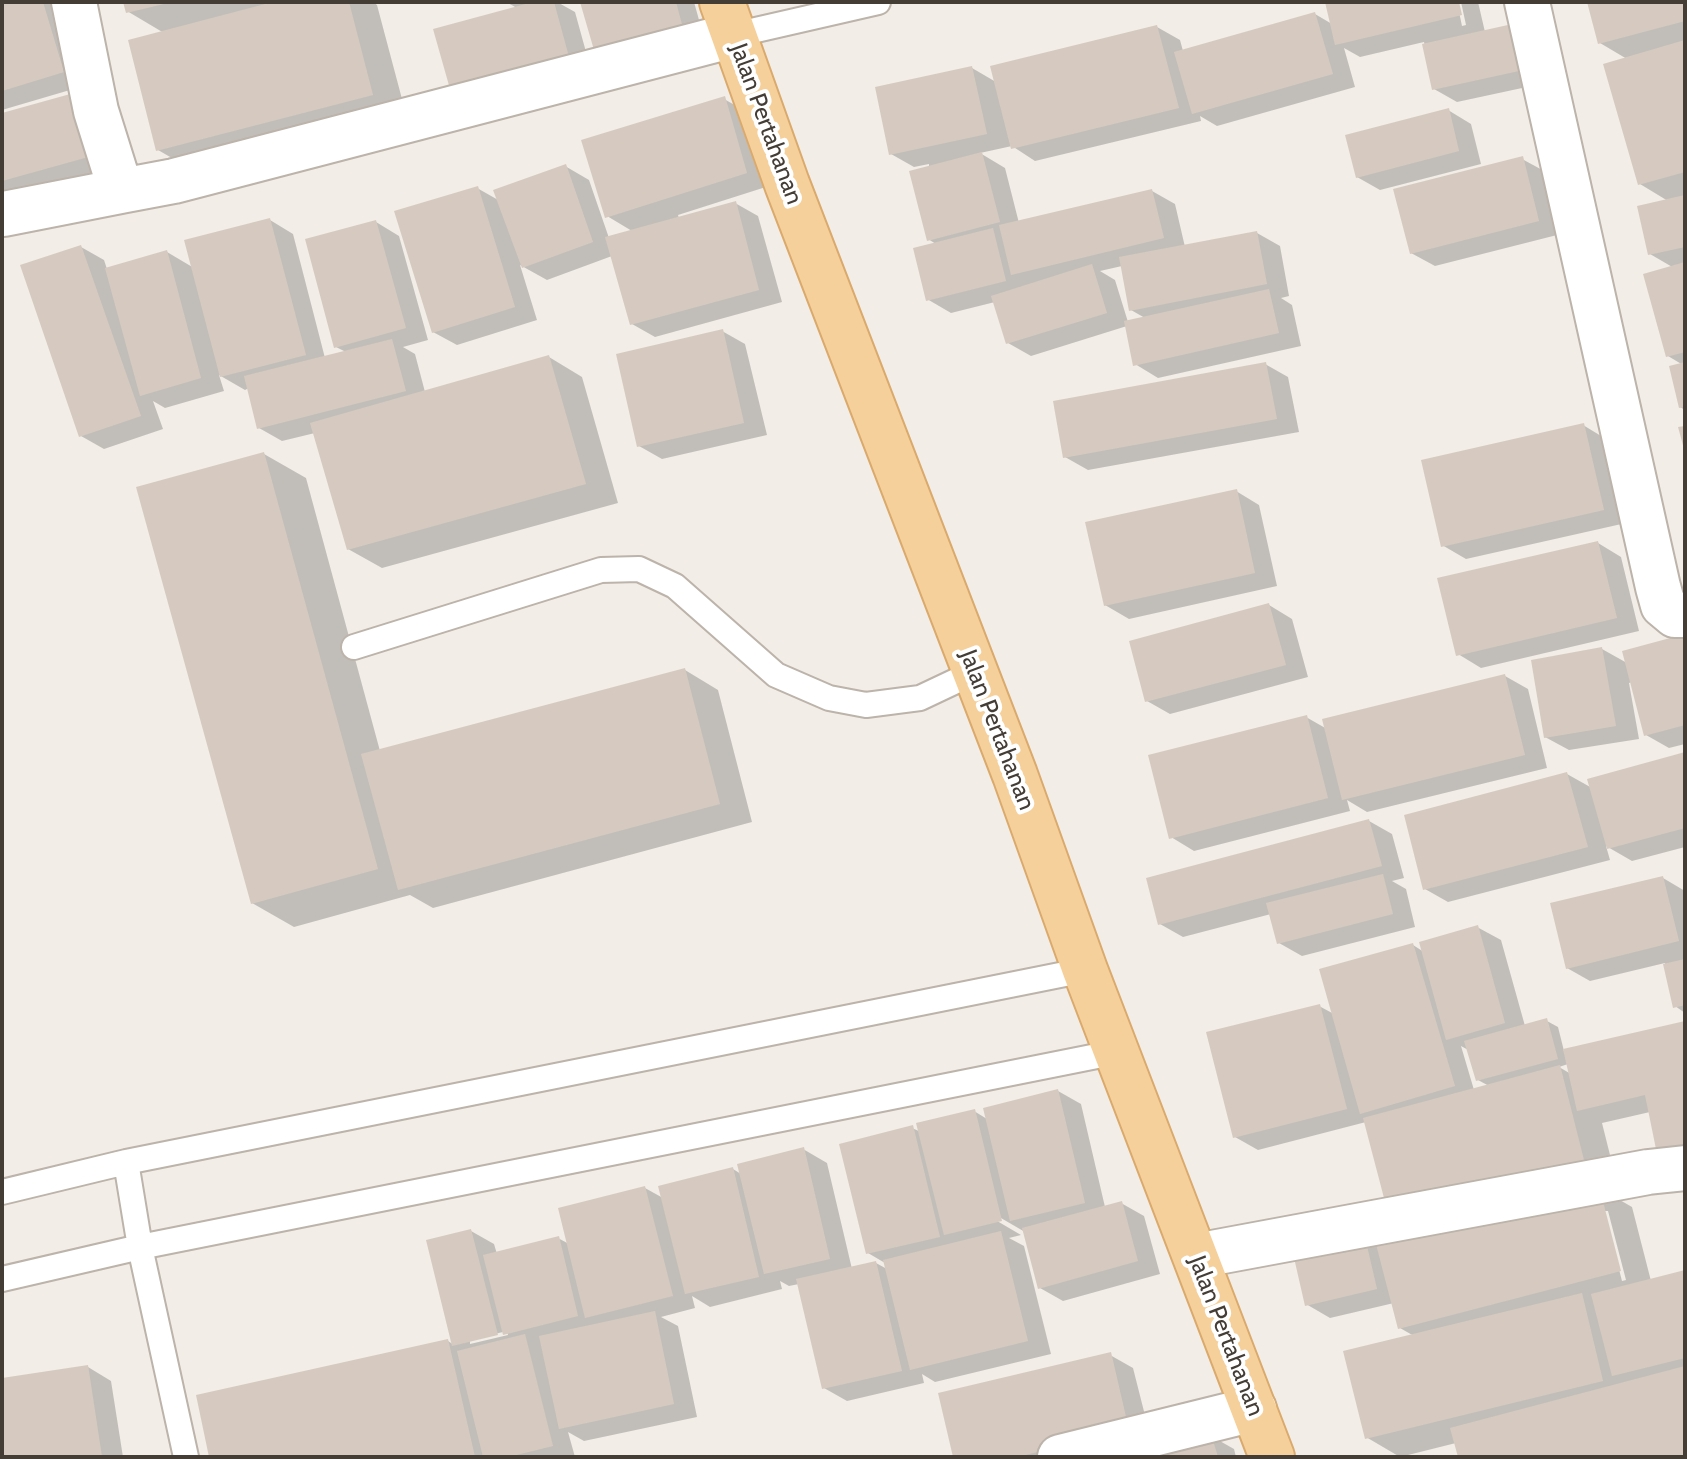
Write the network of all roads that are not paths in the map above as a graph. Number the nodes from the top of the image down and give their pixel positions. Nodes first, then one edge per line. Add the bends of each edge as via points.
1 (74, 2) edge
2 (878, 2) edge
3 (1527, 2) edge
4 (728, 19) edge
5 (121, 191) junction
6 (4, 214) edge
7 (1685, 615) edge
8 (354, 647) dead end
9 (975, 672) junction
10 (1085, 970) junction
11 (1117, 1052) junction
12 (126, 1162) junction
13 (1685, 1168) edge
14 (2, 1192) edge
15 (140, 1247) junction
16 (1196, 1256) junction
17 (2, 1279) edge
18 (1254, 1409) junction
19 (186, 1457) edge
20 (1060, 1457) edge
21 (1272, 1457) edge

1 - 5 street via 96,111
2 - 4 lane
3 - 7 street via 1658,587 1663,605 1675,615
4 - 5 street via 174,181
4 - 9 main road, Jalan Pertahanan
5 - 6 street
8 - 9 lane via 601,570 639,569 675,586 776,675 829,698 866,705 920,698
9 - 10 main road, Jalan Pertahanan
10 - 11 main road, Jalan Pertahanan
10 - 12 lane
11 - 15 lane
11 - 16 main road, Jalan Pertahanan
12 - 14 lane
12 - 15 lane
13 - 16 street
15 - 17 lane
15 - 19 lane
16 - 18 main road, Jalan Pertahanan
18 - 20 street
18 - 21 main road, Jalan Pertahanan

